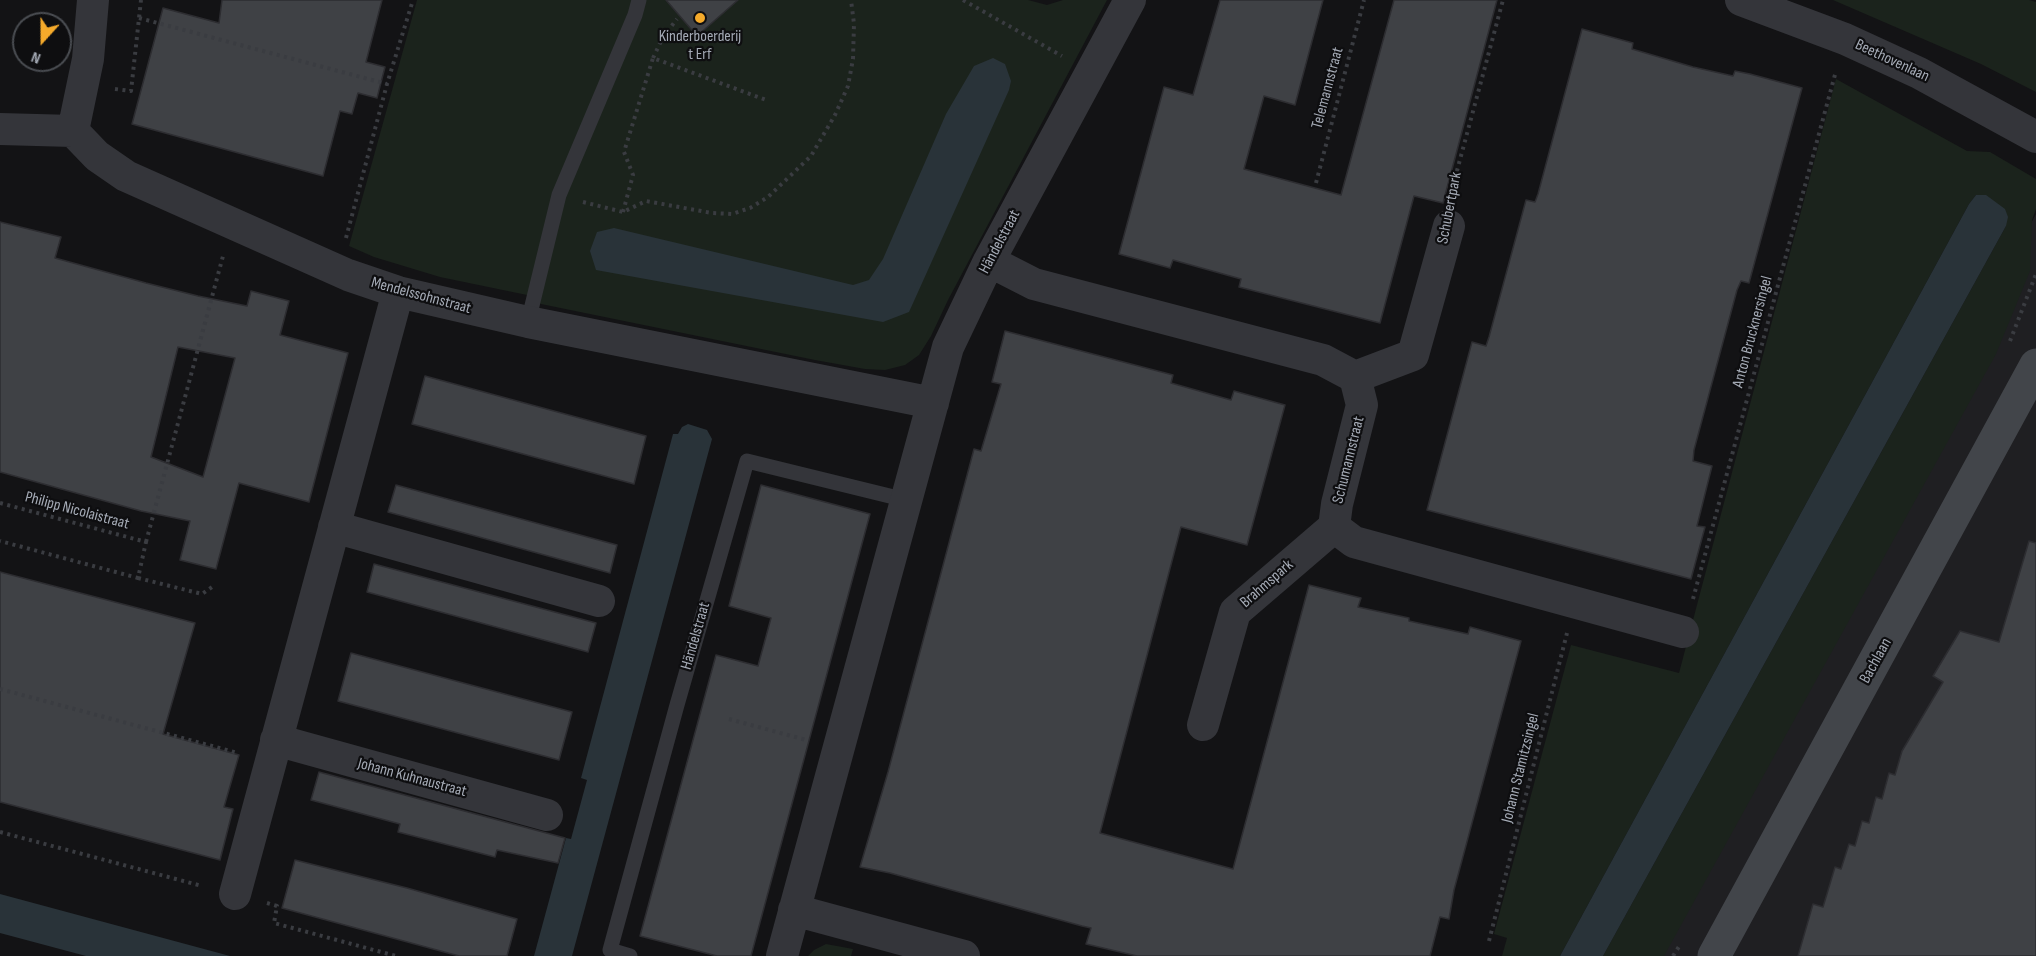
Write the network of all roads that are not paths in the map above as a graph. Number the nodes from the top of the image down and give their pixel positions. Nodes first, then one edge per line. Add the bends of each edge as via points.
1 (93, 0) edge
2 (639, 0) edge
3 (1130, 0) edge
4 (1741, 0) edge
5 (0, 129) edge
6 (73, 131) junction
7 (2036, 137) edge
8 (1449, 226) road end
9 (989, 261) junction
10 (398, 292) junction
11 (528, 322) junction
12 (2036, 365) edge
13 (1355, 377) junction
14 (933, 403) junction
15 (906, 500) junction
16 (334, 527) junction
17 (1334, 527) junction
18 (599, 601) dead end
19 (1683, 632) road end
20 (1203, 725) dead end
21 (274, 751) junction
22 (547, 815) dead end
23 (235, 894) dead end
24 (794, 910) junction
25 (630, 956) edge
26 (782, 956) edge
27 (964, 956) edge
28 (1714, 956) edge

1 - 6 street via 88,59
2 - 11 lane via 559,195
3 - 9 street, Händelstraat
4 - 7 street, Beethovenlaan via 1845,39 1920,74
5 - 6 street
6 - 10 street, Mendelssohnstraat via 97,156 126,176 337,270
8 - 13 street, Schubertpark via 1413,356
9 - 13 street via 1034,284 1323,360
9 - 14 street, Händelstraat via 948,347
10 - 11 street, Mendelssohnstraat
10 - 16 street
11 - 14 street, Mendelssohnstraat
12 - 28 main road, Bachlaan
13 - 17 street, Schumannstraat via 1362,405
14 - 15 street, Händelstraat
15 - 24 street, Händelstraat
15 - 25 lane, Händelstraat via 747,461 610,950
16 - 18 street
16 - 21 street
17 - 19 street, Schumannstraat via 1354,542
17 - 20 street, Brahmspark via 1234,612
21 - 22 street, Johann Kuhnaustraat
21 - 23 street
24 - 26 street, Händelstraat
24 - 27 street

